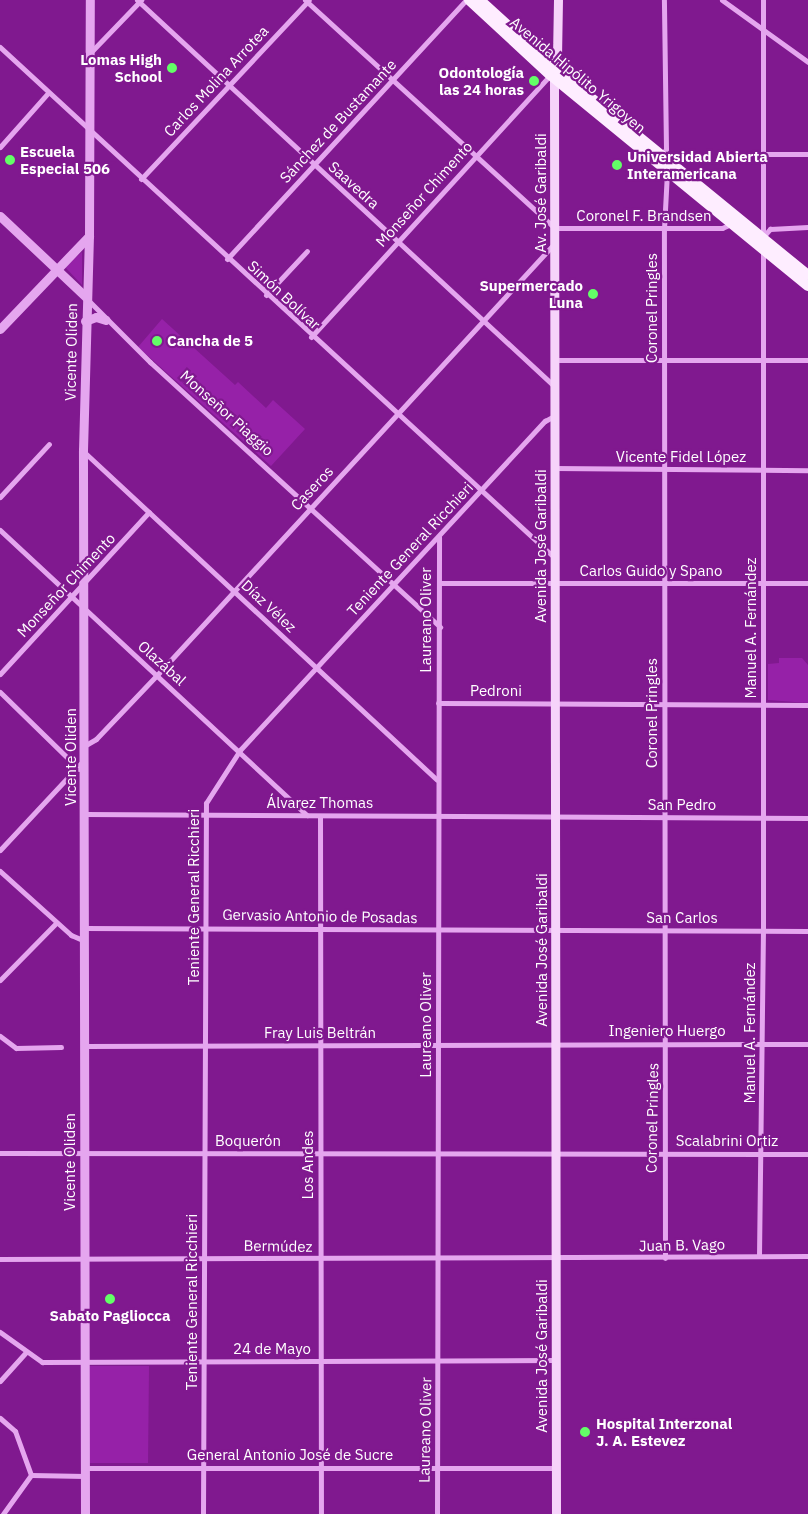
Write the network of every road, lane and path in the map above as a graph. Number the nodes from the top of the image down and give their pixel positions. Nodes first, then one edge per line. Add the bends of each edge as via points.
1 (90, 0) edge
2 (468, 0) edge
3 (480, 0) edge
4 (558, 0) edge
5 (664, 0) edge
6 (722, 0) edge
7 (763, 0) edge
8 (139, 1) edge
9 (308, 1) edge
10 (763, 28) junction
11 (0, 47) edge
12 (90, 54) junction
13 (808, 62) edge
14 (553, 74) junction
15 (393, 81) junction
16 (230, 86) junction
17 (48, 92) junction
18 (90, 131) junction
19 (0, 146) edge
20 (763, 154) junction
21 (808, 154) edge
22 (662, 155) junction
23 (475, 157) junction
24 (314, 165) junction
25 (667, 169) junction
26 (141, 178) junction
27 (0, 216) edge
28 (735, 220) junction
29 (808, 227) edge
30 (555, 228) junction
31 (664, 229) junction
32 (89, 236) junction
33 (763, 237) junction
34 (398, 241) junction
35 (555, 243) junction
36 (763, 248) junction
37 (307, 251) dead end
38 (227, 259) junction
39 (57, 270) junction
40 (808, 275) edge
41 (808, 286) edge
42 (266, 296) junction
43 (86, 297) junction
44 (106, 320) junction
45 (85, 321) junction
46 (483, 321) junction
47 (0, 329) edge
48 (311, 337) junction
49 (555, 360) junction
50 (808, 360) edge
51 (664, 361) junction
52 (763, 361) junction
53 (555, 387) junction
54 (396, 415) junction
55 (554, 416) junction
56 (50, 444) dead end
57 (83, 450) junction
58 (554, 468) junction
59 (664, 469) junction
60 (763, 470) junction
61 (808, 470) edge
62 (480, 492) junction
63 (0, 497) edge
64 (312, 507) junction
65 (149, 512) junction
66 (0, 530) edge
67 (439, 537) junction
68 (555, 558) junction
69 (439, 583) junction
70 (763, 583) junction
71 (808, 583) edge
72 (84, 584) junction
73 (394, 584) junction
74 (555, 584) junction
75 (664, 584) junction
76 (234, 591) junction
77 (72, 597) junction
78 (84, 608) junction
79 (440, 627) junction
80 (317, 668) junction
81 (0, 674) edge
82 (156, 675) junction
83 (0, 692) edge
84 (438, 703) junction
85 (664, 703) junction
86 (555, 704) junction
87 (764, 704) junction
88 (808, 705) edge
89 (84, 746) junction
90 (240, 750) junction
91 (84, 760) junction
92 (77, 767) junction
93 (84, 774) junction
94 (437, 780) junction
95 (85, 814) junction
96 (307, 815) junction
97 (204, 816) junction
98 (320, 816) junction
99 (438, 817) junction
100 (664, 817) junction
101 (763, 817) junction
102 (556, 818) junction
103 (808, 818) edge
104 (0, 850) edge
105 (0, 870) edge
106 (56, 922) junction
107 (84, 928) junction
108 (206, 928) junction
109 (320, 930) junction
110 (438, 930) junction
111 (556, 930) junction
112 (665, 930) junction
113 (763, 931) junction
114 (808, 931) edge
115 (84, 940) junction
116 (0, 980) edge
117 (0, 1036) edge
118 (666, 1043) junction
119 (763, 1043) junction
120 (438, 1044) junction
121 (808, 1044) edge
122 (321, 1045) junction
123 (556, 1045) junction
124 (83, 1046) junction
125 (205, 1046) junction
126 (61, 1047) dead end
127 (0, 1153) edge
128 (84, 1153) junction
129 (556, 1153) junction
130 (664, 1153) junction
131 (762, 1153) junction
132 (203, 1154) junction
133 (321, 1154) junction
134 (438, 1154) junction
135 (808, 1154) edge
136 (760, 1256) junction
137 (808, 1256) edge
138 (84, 1258) junction
139 (204, 1258) junction
140 (665, 1258) junction
141 (555, 1259) junction
142 (0, 1260) edge
143 (320, 1260) junction
144 (438, 1260) junction
145 (0, 1332) edge
146 (26, 1352) junction
147 (555, 1360) junction
148 (84, 1361) junction
149 (205, 1361) junction
150 (321, 1361) junction
151 (439, 1361) junction
152 (0, 1381) edge
153 (0, 1418) edge
154 (437, 1466) junction
155 (322, 1467) junction
156 (203, 1468) junction
157 (556, 1468) junction
158 (85, 1472) junction
159 (31, 1475) junction
160 (3, 1514) edge
161 (85, 1514) edge
162 (203, 1514) edge
163 (321, 1514) edge
164 (437, 1514) edge
165 (556, 1514) edge

1 - 12 street, Vicente Oliden
2 - 14 main road, Avenida Hipólito Yrigoyen
2 - 15 street, Sánchez de Bustamante
3 - 14 main road, Avenida Hipólito Yrigoyen
4 - 14 main road, Av. José Garibaldi
5 - 22 street via 666,148
6 - 10 street
7 - 10 street, Manuel A. Fernández
8 - 12 street
8 - 16 street, Saavedra
9 - 15 street
9 - 16 street, Carlos Molina Arrotea
10 - 13 street
10 - 20 street, Manuel A. Fernández
11 - 17 street, Simón Bolívar
12 - 18 street, Vicente Oliden
14 - 22 main road, Avenida Hipólito Yrigoyen
14 - 23 street, Monseñor Chimento
14 - 25 main road, Avenida Hipólito Yrigoyen
14 - 30 main road, Av. José Garibaldi
15 - 23 street
15 - 24 street, Sánchez de Bustamante
16 - 24 street, Saavedra
16 - 26 street, Carlos Molina Arrotea
17 - 18 street, Simón Bolívar
17 - 19 street
18 - 26 street, Simón Bolívar
18 - 32 street, Vicente Oliden
20 - 21 street
20 - 33 street, Manuel A. Fernández
22 - 28 main road, Avenida Hipólito Yrigoyen
23 - 30 street
23 - 34 street, Monseñor Chimento
24 - 34 street, Saavedra
24 - 38 street, Sánchez de Bustamante
25 - 28 main road, Avenida Hipólito Yrigoyen
25 - 31 street, Coronel Pringles
26 - 38 street, Simón Bolívar
27 - 39 street, Monseñor Piaggio
28 - 31 street, Coronel F. Brandsen via 722,228
28 - 33 main road, Avenida Hipólito Yrigoyen
28 - 36 main road, Avenida Hipólito Yrigoyen
29 - 33 street via 770,229
30 - 31 street, Coronel F. Brandsen
30 - 35 main road, Av. José Garibaldi
31 - 51 street, Coronel Pringles
32 - 39 street
32 - 43 street, Vicente Oliden
33 - 36 street, Manuel A. Fernández
33 - 40 main road, Avenida Hipólito Yrigoyen
34 - 46 street, Saavedra
34 - 48 street, Monseñor Chimento
35 - 46 street, Caseros
35 - 49 main road, Av. José Garibaldi
36 - 41 main road, Avenida Hipólito Yrigoyen
36 - 52 street, Manuel A. Fernández
37 - 42 street
38 - 42 street, Simón Bolívar
39 - 43 street, Monseñor Piaggio
39 - 47 street
42 - 48 street, Simón Bolívar
43 - 44 street, Monseñor Piaggio
43 - 45 street, Vicente Oliden
44 - 45 street via 96,317
44 - 64 street, Monseñor Piaggio
45 - 57 street, Vicente Oliden
46 - 53 street, Saavedra
46 - 54 street, Caseros
48 - 54 street, Simón Bolívar
49 - 51 street
49 - 53 main road, Av. José Garibaldi
50 - 52 street
51 - 52 street
51 - 59 street, Coronel Pringles
52 - 60 street, Manuel A. Fernández
53 - 55 main road, Avenida José Garibaldi
54 - 62 street, Simón Bolívar
54 - 64 street, Caseros
55 - 58 main road, Avenida José Garibaldi
55 - 62 street, Teniente General Ricchieri via 545,420
56 - 63 street
57 - 65 street, Díaz Vélez
57 - 72 street, Vicente Oliden
58 - 59 street, Vicente Fidel López
58 - 68 main road, Avenida José Garibaldi
59 - 60 street, Vicente Fidel López
59 - 75 street, Coronel Pringles
60 - 61 street, Vicente Fidel López
60 - 70 street, Manuel A. Fernández
62 - 67 street, Teniente General Ricchieri
62 - 68 street, Simón Bolívar
64 - 73 street, Monseñor Piaggio
64 - 76 street, Caseros
65 - 72 street, Monseñor Chimento
65 - 76 street, Díaz Vélez
66 - 77 street, Olazábal
67 - 69 street, Laureano Oliver
67 - 73 street, Teniente General Ricchieri
68 - 74 main road, Avenida José Garibaldi
69 - 74 street, Carlos Guido y Spano
69 - 79 street, Laureano Oliver
70 - 71 street, Carlos Guido y Spano
70 - 75 street, Carlos Guido y Spano
70 - 87 street, Manuel A. Fernández
72 - 77 street, Monseñor Chimento
72 - 78 street, Vicente Oliden
73 - 79 street, Monseñor Piaggio
73 - 80 street, Teniente General Ricchieri
74 - 75 street, Carlos Guido y Spano
74 - 86 main road, Avenida José Garibaldi
75 - 85 street, Coronel Pringles
76 - 80 street, Díaz Vélez
76 - 82 street, Caseros
77 - 78 street, Olazábal
77 - 81 street, Monseñor Chimento
78 - 82 street, Olazábal
78 - 89 street, Vicente Oliden
79 - 84 street, Laureano Oliver
80 - 90 street, Teniente General Ricchieri
80 - 94 street, Díaz Vélez
82 - 89 street, Caseros via 96,739
82 - 90 street, Olazábal
83 - 92 street
84 - 86 street, Pedroni
84 - 94 street, Laureano Oliver
85 - 86 street, Pedroni
85 - 87 street, Pedroni
85 - 100 street, Coronel Pringles
86 - 102 main road, Avenida José Garibaldi
87 - 88 street, Pedroni
87 - 101 street, Manuel A. Fernández
89 - 91 street, Vicente Oliden
90 - 96 street, Olazábal
90 - 97 street, Teniente General Ricchieri via 206,804
91 - 92 street
91 - 93 street, Vicente Oliden
92 - 93 street
92 - 104 street
93 - 95 street, Vicente Oliden
94 - 99 street, Laureano Oliver
95 - 97 street, Álvarez Thomas
95 - 107 street, Vicente Oliden
96 - 97 street, Álvarez Thomas
96 - 98 street, Álvarez Thomas
97 - 108 street, Teniente General Ricchieri
98 - 99 street, Álvarez Thomas
98 - 109 street, Los Andes
99 - 102 street, Álvarez Thomas
99 - 110 street, Laureano Oliver
100 - 101 street, San Pedro
100 - 102 street, San Pedro
100 - 112 street, Coronel Pringles
101 - 103 street, San Pedro
101 - 113 street, Manuel A. Fernández
102 - 111 main road, Avenida José Garibaldi
105 - 106 street
106 - 115 street via 70,935
106 - 116 street
107 - 108 street, Gervasio Antonio de Posadas
107 - 115 street, Vicente Oliden
108 - 109 street, Gervasio Antonio de Posadas
108 - 125 street, Teniente General Ricchieri
109 - 110 street, Gervasio Antonio de Posadas
109 - 122 street, Los Andes
110 - 111 street, Gervasio Antonio de Posadas
110 - 120 street, Laureano Oliver
111 - 112 street, San Carlos
111 - 123 main road, Avenida José Garibaldi
112 - 113 street, San Carlos
112 - 118 street, Coronel Pringles
113 - 114 street, San Carlos
113 - 119 street, Manuel A. Fernández
115 - 124 street, Vicente Oliden
117 - 126 street via 16,1048
118 - 119 street, Ingeniero Huergo
118 - 123 street, Ingeniero Huergo
118 - 130 street, Coronel Pringles
119 - 121 street, Ingeniero Huergo
119 - 131 street, Manuel A. Fernández
120 - 122 street, Fray Luis Beltrán
120 - 123 street, Fray Luis Beltrán
120 - 134 street, Laureano Oliver
122 - 125 street, Fray Luis Beltrán
122 - 133 street, Los Andes
123 - 129 main road, Avenida José Garibaldi
124 - 125 street, Fray Luis Beltrán
124 - 128 street, Vicente Oliden
125 - 132 street, Teniente General Ricchieri
127 - 128 street, Boquerón
128 - 132 street, Boquerón
128 - 138 street, Vicente Oliden
129 - 130 street, Scalabrini Ortiz
129 - 134 street, Boquerón
129 - 141 main road, Avenida José Garibaldi
130 - 131 street, Scalabrini Ortiz
130 - 140 street, Coronel Pringles
131 - 135 street, Scalabrini Ortiz
131 - 136 street, Manuel A. Fernández
132 - 133 street, Boquerón
132 - 139 street, Teniente General Ricchieri
133 - 134 street, Boquerón
133 - 143 street, Los Andes
134 - 144 street, Laureano Oliver
136 - 137 street, Juan B. Vago
136 - 140 street, Juan B. Vago
138 - 139 street, Bermúdez
138 - 142 street, Bermúdez
138 - 148 street, Vicente Oliden
139 - 143 street, Bermúdez
139 - 149 street, Teniente General Ricchieri
140 - 141 street, Juan B. Vago
141 - 144 street, Bermúdez
141 - 147 main road, Avenida José Garibaldi
143 - 144 street, Bermúdez
143 - 150 street, Los Andes
144 - 151 street, Laureano Oliver
145 - 146 street, 24 de Mayo
146 - 148 street, 24 de Mayo via 42,1362
146 - 152 street
147 - 151 street, 24 de Mayo
147 - 157 main road, Avenida José Garibaldi
148 - 149 street, 24 de Mayo
148 - 158 street, Vicente Oliden
149 - 150 street, 24 de Mayo
149 - 156 street, Teniente General Ricchieri
150 - 151 street, 24 de Mayo
150 - 155 street, Los Andes
151 - 154 street, Laureano Oliver
153 - 159 street via 15,1431
154 - 155 street, General Antonio José de Sucre
154 - 157 street, General Antonio José de Sucre
154 - 164 street, Laureano Oliver
155 - 156 street, General Antonio José de Sucre
155 - 163 street, Los Andes
156 - 158 street, General Antonio José de Sucre
156 - 162 street, Teniente General Ricchieri
157 - 165 main road, Avenida José Garibaldi
158 - 159 street, General Antonio José de Sucre
158 - 161 street, Vicente Oliden
159 - 160 street

